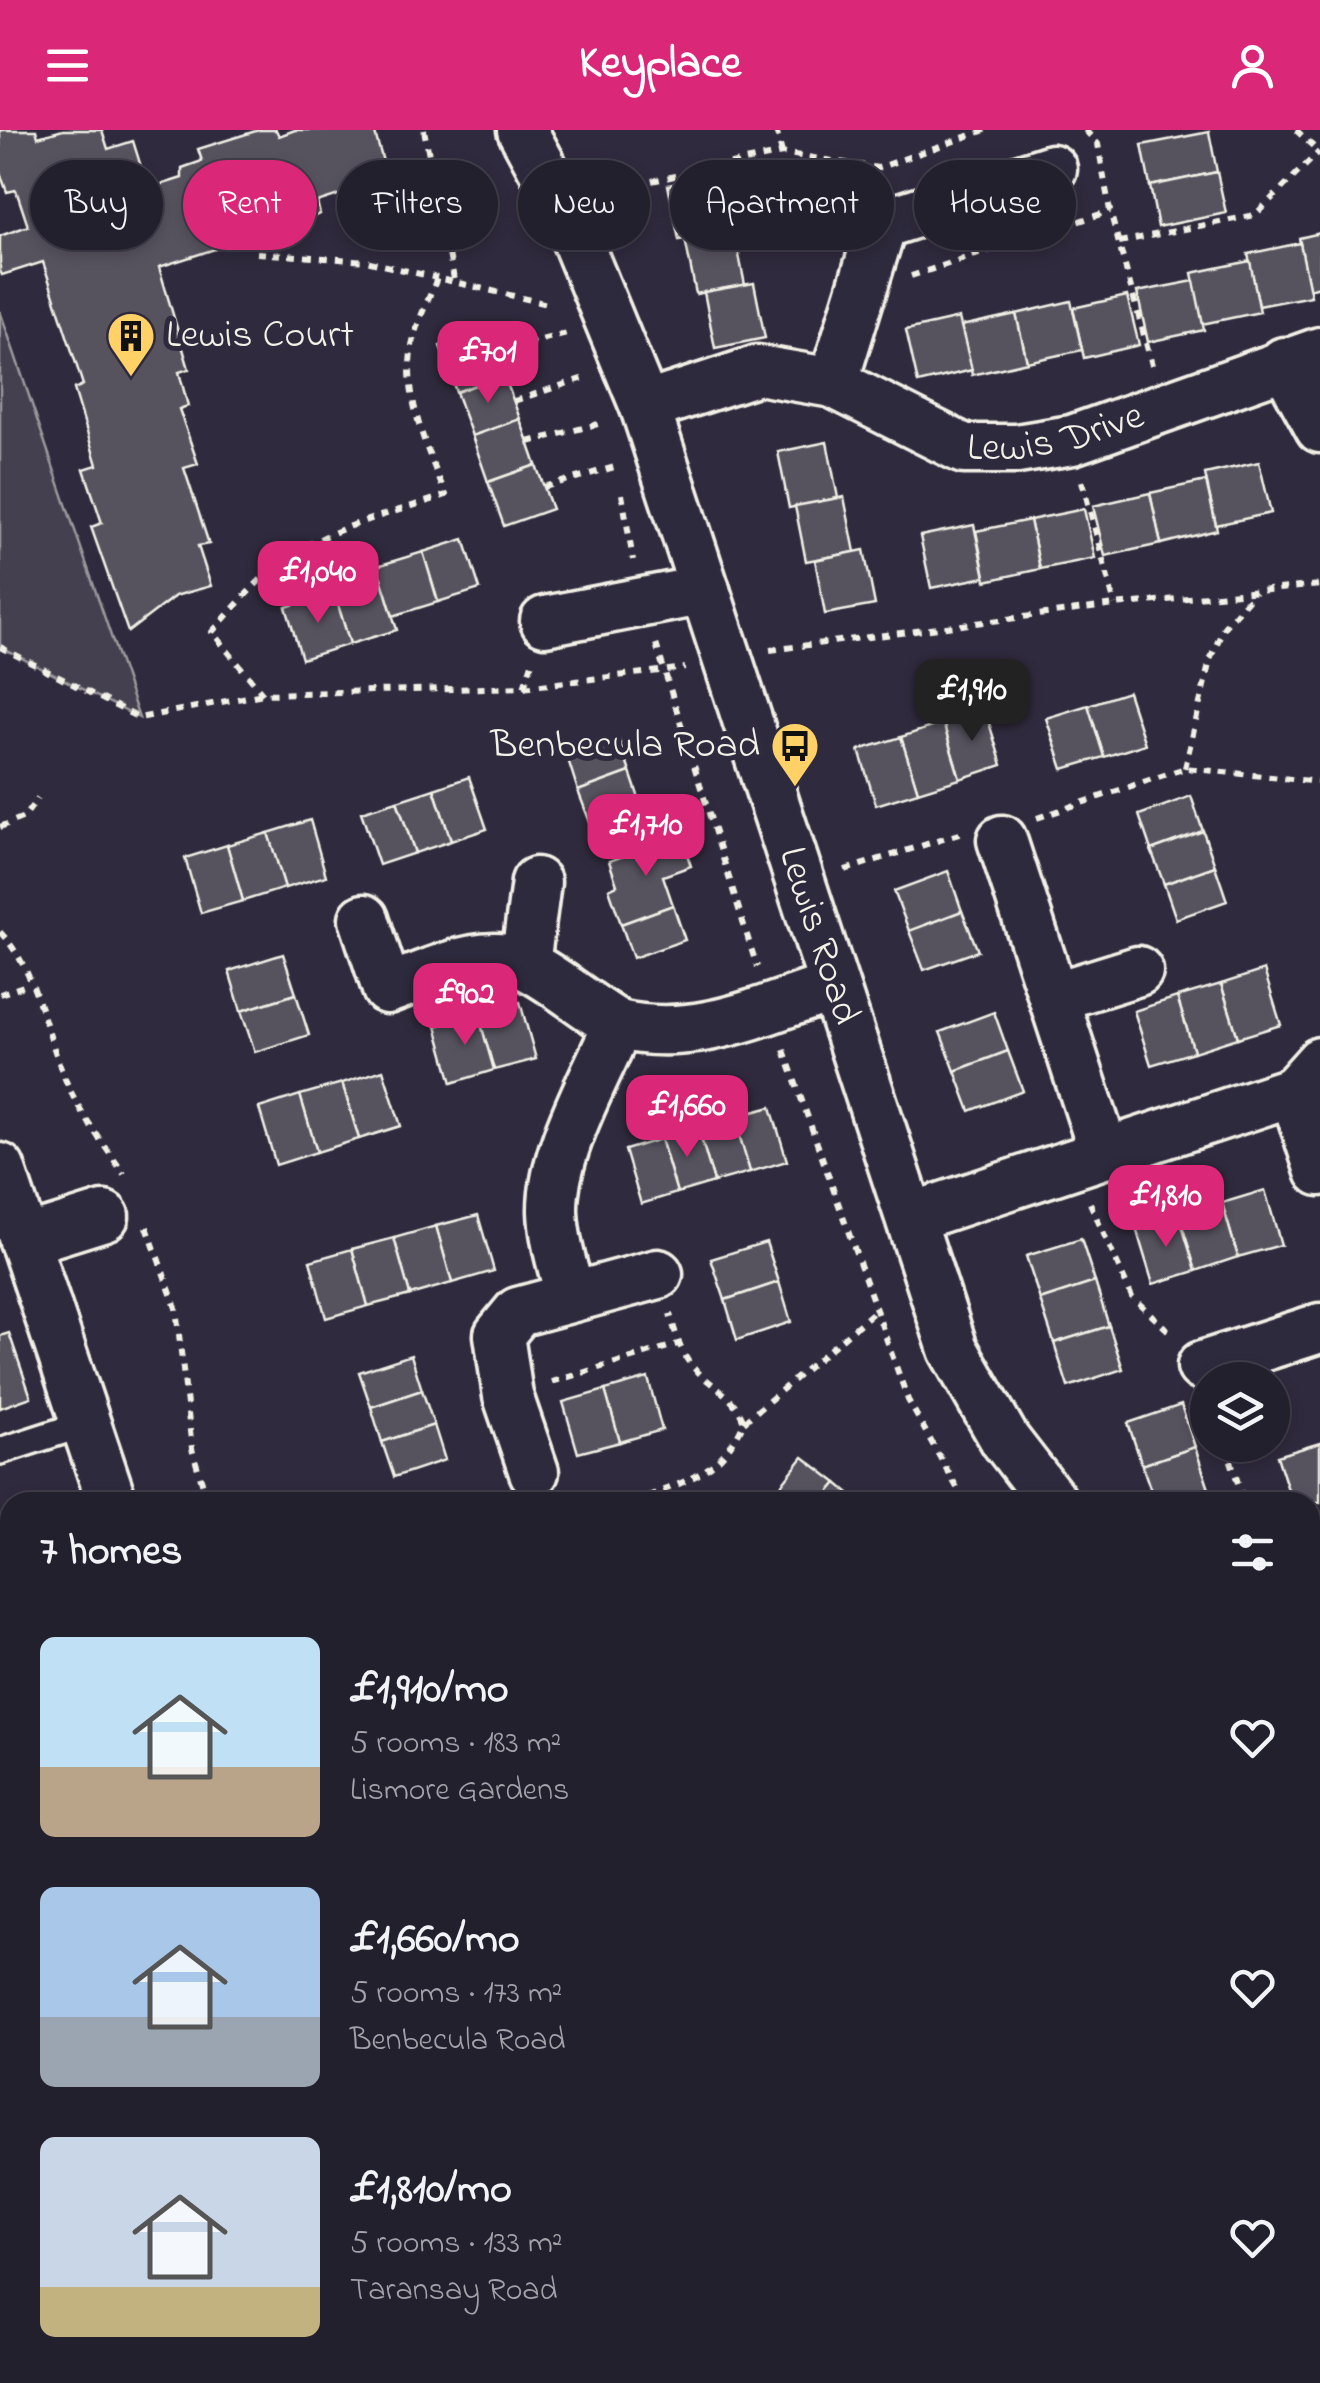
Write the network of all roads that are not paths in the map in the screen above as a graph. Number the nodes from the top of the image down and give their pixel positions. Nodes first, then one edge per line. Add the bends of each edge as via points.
1 (522, 130) edge
2 (914, 214) edge
3 (1302, 357) edge
4 (834, 382) junction
5 (629, 421) junction
6 (1320, 428) edge
7 (705, 590) junction
8 (545, 621) road end
9 (996, 832) road end
10 (536, 882) dead end
11 (364, 919) dead end
12 (525, 964) junction
13 (1138, 971) dead end
14 (832, 987) junction
15 (1054, 998) junction
16 (618, 1025) junction
17 (1307, 1076) edge
18 (1088, 1160) junction
19 (0, 1168) edge
20 (1320, 1171) edge
21 (104, 1216) dead end
22 (912, 1217) junction
23 (24, 1242) junction
24 (658, 1274) road end
25 (571, 1296) junction
26 (1320, 1328) edge
27 (1214, 1362) edge
28 (84, 1424) junction
29 (0, 1451) edge
30 (534, 1472) dead end
31 (108, 1492) edge
32 (1045, 1492) edge

1 - 5 street, Lewis Road via 560,200
2 - 4 street via 882,224
3 - 4 street, Lewis Drive via 1072,440 1017,449 964,449
3 - 6 street, Lewis Drive
4 - 5 street, Lewis Drive via 758,370
5 - 7 street, Lewis Road
7 - 8 street
7 - 14 street, Lewis Road
9 - 15 street
10 - 12 street
11 - 12 street via 387,990 477,960
12 - 16 street
13 - 15 street
14 - 16 street via 694,1032
14 - 22 street, Lewis Road
15 - 18 street
16 - 25 street via 569,1136 553,1207
17 - 18 street
17 - 20 street
18 - 22 street
19 - 23 street
21 - 23 street
22 - 32 street, Lewis Road via 953,1348 1005,1440
23 - 28 street
24 - 25 street
25 - 30 street via 518,1312 499,1336 508,1396
26 - 27 street
28 - 29 lane
28 - 31 street

